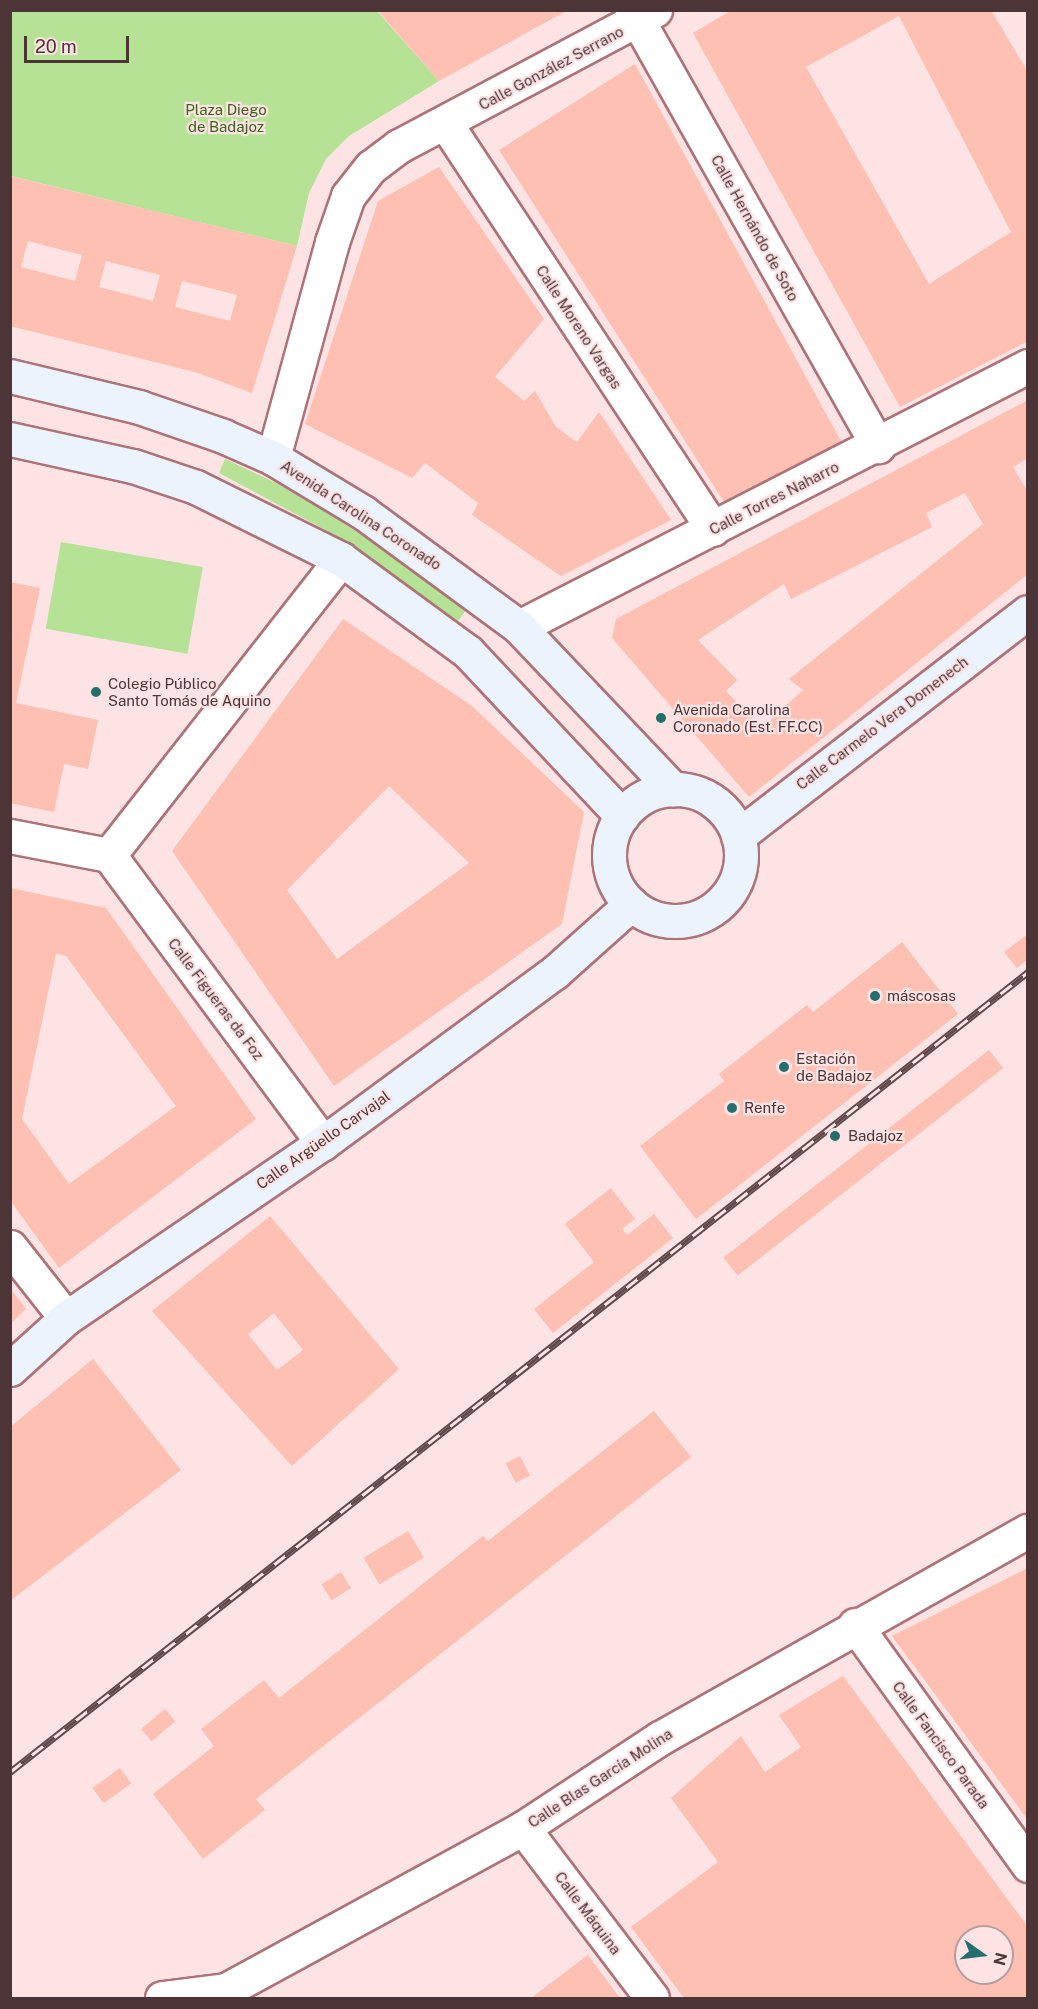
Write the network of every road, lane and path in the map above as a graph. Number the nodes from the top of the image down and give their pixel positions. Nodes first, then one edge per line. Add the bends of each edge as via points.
1 (641, 14) edge
2 (446, 124) junction
3 (1028, 366) edge
4 (10, 376) edge
5 (10, 439) edge
6 (878, 446) junction
7 (273, 458) junction
8 (713, 529) junction
9 (341, 559) junction
10 (1028, 612) edge
11 (519, 627) junction
12 (673, 789) junction
13 (622, 816) junction
14 (10, 836) edge
15 (738, 836) junction
16 (109, 855) junction
17 (631, 904) junction
18 (323, 1143) junction
19 (10, 1247) edge
20 (66, 1318) junction
21 (10, 1368) edge
22 (1028, 1531) edge
23 (855, 1625) junction
24 (523, 1827) junction
25 (1028, 1865) edge
26 (229, 1994) edge
27 (162, 1998) edge
28 (652, 1998) edge

1 - 2 street, Calle González Serrano
1 - 6 street, Calle Hernándo de Soto
2 - 7 street via 371,167 348,196
2 - 8 street, Calle Moreno Vargas
3 - 6 street, Calle Torres Naharro
4 - 7 main road, Avenida Carolina Coronado via 139,407
5 - 9 main road via 133,466 196,487
6 - 8 street, Calle Torres Naharro
7 - 11 main road, Avenida Carolina Coronado via 425,553
8 - 11 street, Calle Torres Naharro
9 - 13 main road via 468,652
9 - 16 street
10 - 15 main road, Calle Carmelo Vera Domenech
11 - 12 main road, Avenida Carolina Coronado
12 - 13 main road via 636,801
12 - 15 main road via 714,801
13 - 17 main road via 613,832 611,871
14 - 16 street
15 - 17 main road via 736,878 710,911 669,921
16 - 18 street, Calle Figueras da Foz
17 - 18 main road, Calle Argüello Carvajal via 555,972
18 - 20 main road, Calle Argüello Carvajal
19 - 20 street
20 - 21 main road, Calle Argüello Carvajal
22 - 23 street, Calle Blas García Molina
23 - 24 street, Calle Blas García Molina via 660,1738
23 - 25 street, Calle Fancisco Parada
24 - 26 street, Calle Blas García Molina
24 - 28 street, Calle Máquina
26 - 27 street, Calle Blas García Molina

